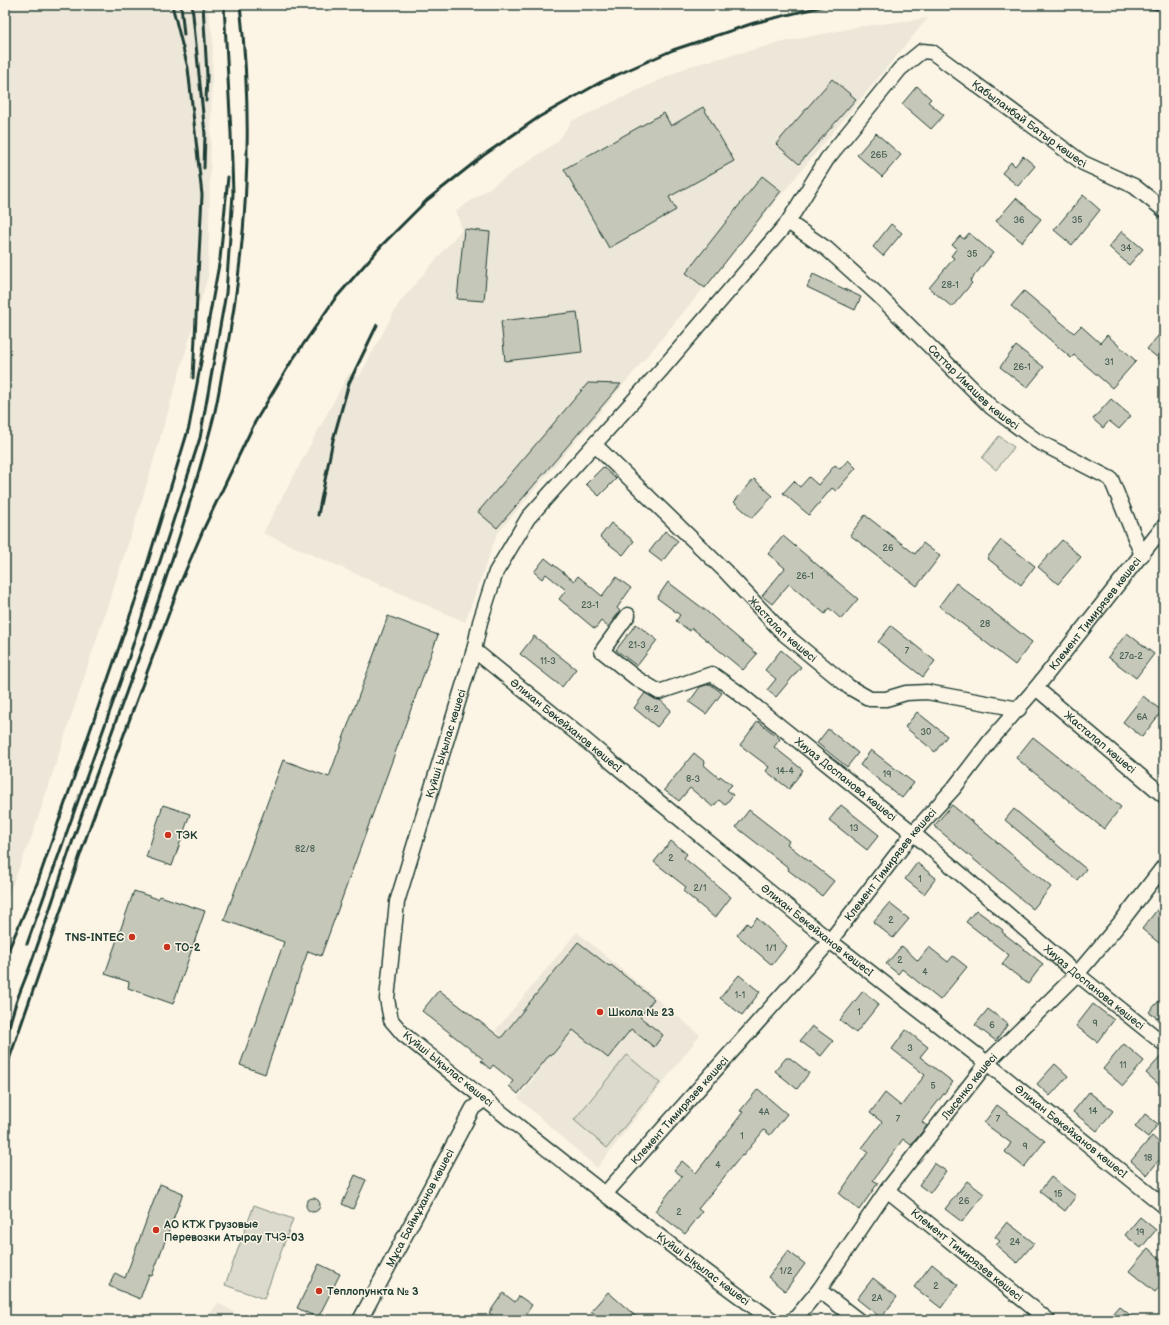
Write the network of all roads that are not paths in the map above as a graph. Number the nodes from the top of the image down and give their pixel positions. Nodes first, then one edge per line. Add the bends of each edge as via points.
1 (1164, 210) edge
2 (788, 222) junction
3 (595, 444) junction
4 (1164, 526) edge
5 (1142, 554) junction
6 (628, 615) dead end
7 (474, 650) junction
8 (1036, 688) junction
9 (1019, 709) junction
10 (1164, 796) edge
11 (913, 833) junction
12 (1164, 866) edge
13 (830, 941) junction
14 (1077, 974) junction
15 (1164, 1044) edge
16 (987, 1063) junction
17 (485, 1099) junction
18 (887, 1190) junction
19 (605, 1194) junction
20 (1164, 1206) edge
21 (819, 1290) junction
22 (360, 1320) edge
23 (772, 1320) edge
24 (792, 1320) edge
25 (858, 1320) edge
26 (1048, 1320) edge

1 - 2 street, Қабыланбай Батыр көшесі via 1134,186 1083,163 932,52 922,51 900,69 827,159
2 - 3 street, Қабыланбай Батыр көшесі
2 - 5 street, Саттар Имашев көшесі via 827,249 877,294 991,407 1037,441 1111,479
3 - 7 street, Күйші Ықылас көшесі via 528,518 496,572
3 - 9 street, Жасталап көшесі via 725,571 783,633 849,687 870,699 927,692
4 - 5 street, Клемент Тимирязев көшесі
5 - 8 street, Клемент Тимирязев көшесі
6 - 11 street, Хиуаз Доспанова көшесі via 602,651 636,678 660,692 712,674
7 - 13 street, Әлихан Бөкейханов көшесI
7 - 17 street, Күйші Ықылас көшесі via 397,902 387,999 391,1020 402,1034
8 - 9 street, Клемент Тимирязев көшесі
8 - 10 street, Жасталап көшесі
9 - 11 street, Клемент Тимирязев көшесі
11 - 13 street, Клемент Тимирязев көшесі
11 - 14 street, Хиуаз Доспанова көшесі
12 - 14 street, Лысенко көшесі
13 - 16 street, Әлихан Бөкейханов көшесI
13 - 19 street, Клемент Тимирязев көшесі
14 - 15 street, Хиуаз Доспанова көшесі
14 - 16 street, Лысенко көшесі
16 - 18 street, Лысенко көшесі
16 - 20 street, Әлихан Бөкейханов көшесI
17 - 19 street, Күйші Ықылас көшесі
17 - 22 street, Мұса Баймұханов көшесі via 473,1108
18 - 21 street, Лысенко көшесі
18 - 26 street, Клемент Тимирязев көшесі
19 - 23 street, Күйші Ықылас көшесі via 701,1269
21 - 24 street, Лысенко көшесі
21 - 25 street

